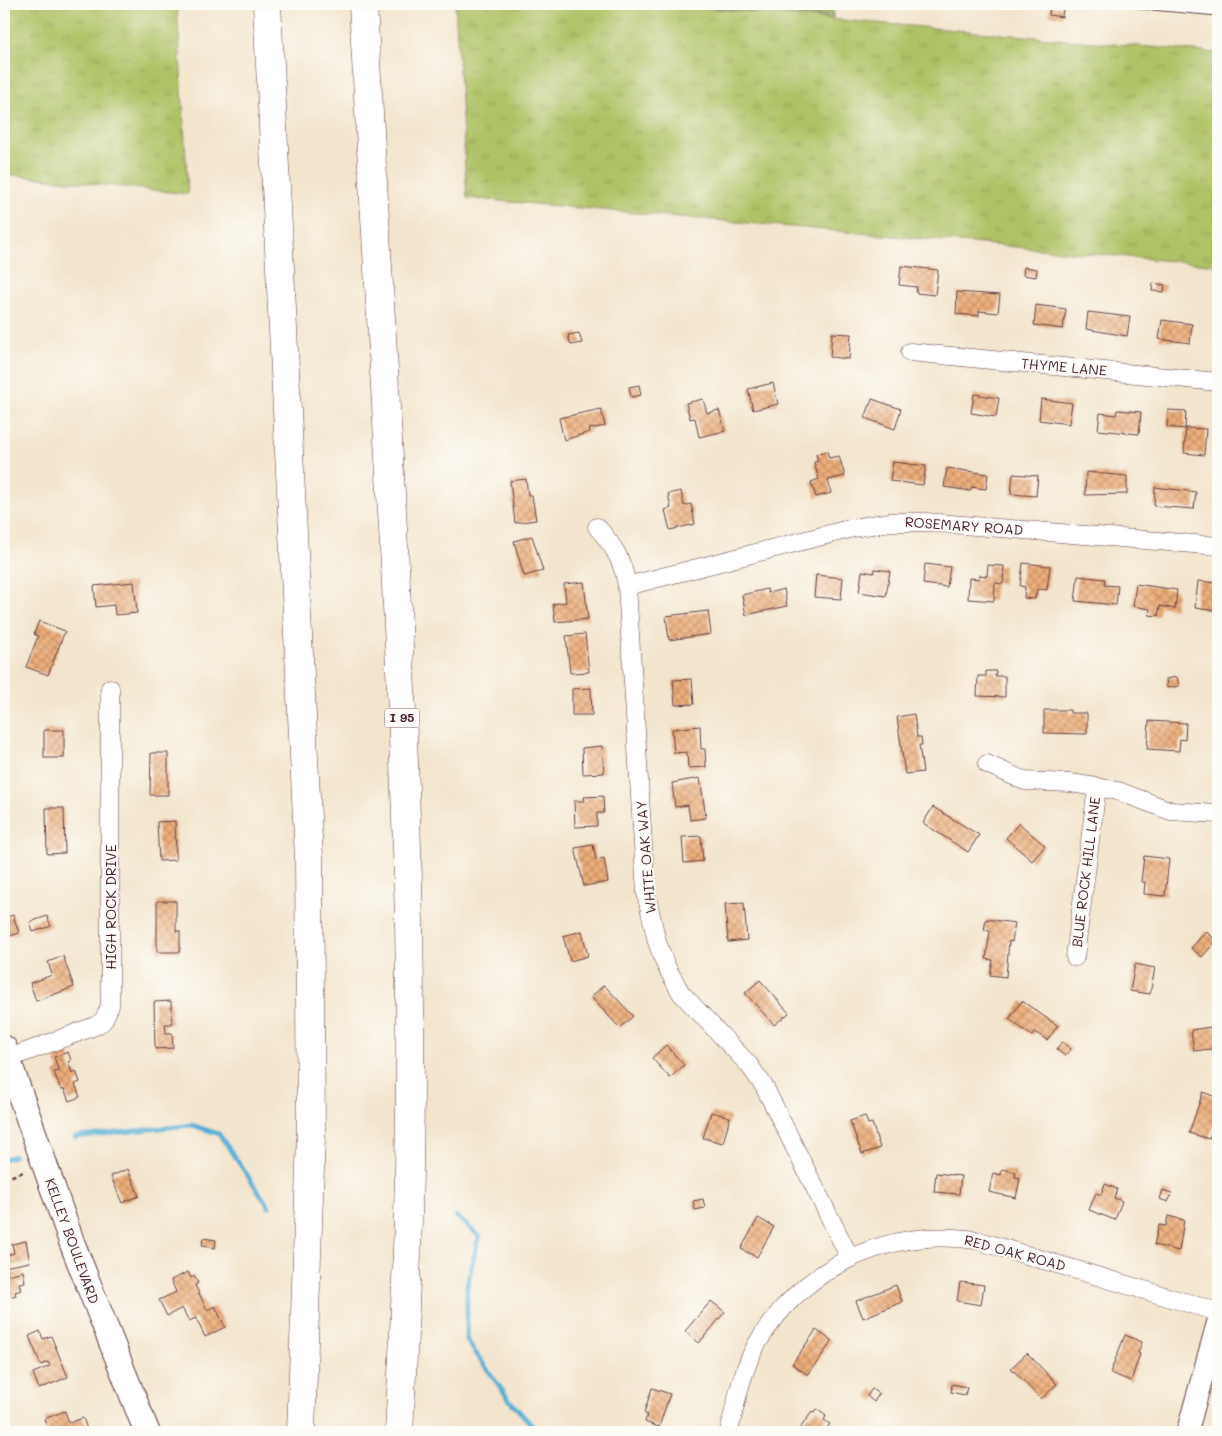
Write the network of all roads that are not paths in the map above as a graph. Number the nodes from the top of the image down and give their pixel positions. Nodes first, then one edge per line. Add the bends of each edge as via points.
1 (267, 4) edge
2 (363, 4) edge
3 (1141, 4) edge
4 (1218, 11) edge
5 (910, 352) dead end
6 (1218, 382) edge
7 (597, 527) dead end
8 (1218, 546) edge
9 (627, 586) junction
10 (110, 688) dead end
11 (988, 764) dead end
12 (1097, 787) junction
13 (1218, 814) edge
14 (1075, 957) dead end
15 (6, 1053) edge
16 (850, 1258) junction
17 (1218, 1312) edge
18 (1218, 1321) edge
19 (146, 1432) edge
20 (301, 1432) edge
21 (399, 1432) edge
22 (729, 1432) edge
23 (1187, 1432) edge

1 - 20 highway via 309,858 311,1146
2 - 21 highway, I 95 via 402,710 408,878 409,1147
3 - 4 lane
5 - 6 street, THYME LANE
7 - 9 street, WHITE OAK WAY via 614,545
8 - 9 street, ROSEMARY ROAD via 926,522 890,522 853,528
9 - 16 street, WHITE OAK WAY via 646,893 657,942 681,993 749,1065 764,1086
10 - 15 street, HIGH ROCK DRIVE via 110,1006 103,1021 95,1026
11 - 12 street via 1025,781 1070,782
12 - 13 street via 1118,791 1171,811
12 - 14 street, BLUE ROCK HILL LANE
15 - 19 main road, KELLEY BOULEVARD via 72,1243
16 - 17 street, RED OAK ROAD via 901,1241 953,1237 998,1245
16 - 22 street, RED OAK ROAD via 803,1288 771,1324 747,1366
18 - 23 street

